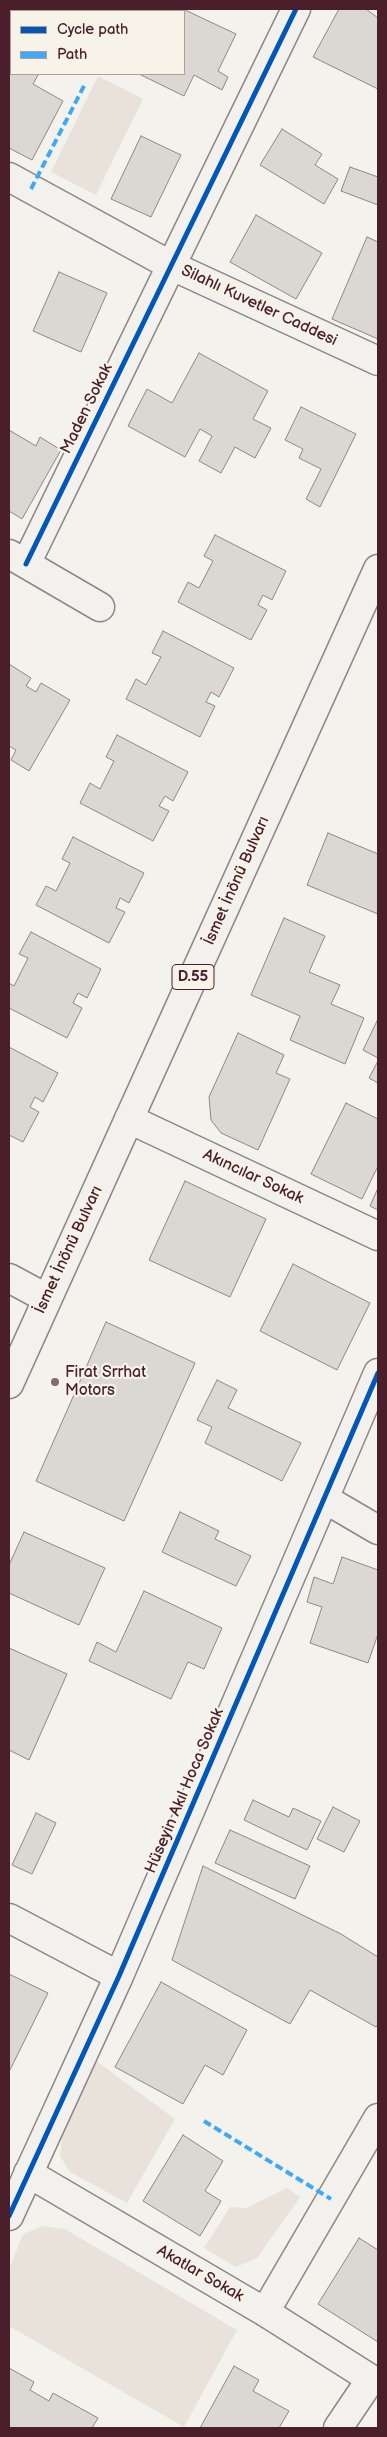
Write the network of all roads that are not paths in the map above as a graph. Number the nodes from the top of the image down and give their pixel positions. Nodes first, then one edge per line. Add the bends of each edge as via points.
1 (296, 9) edge
2 (9, 177) edge
3 (170, 265) junction
4 (378, 361) edge
5 (18, 559) edge
6 (378, 570) edge
7 (100, 607) dead end
8 (129, 1119) junction
9 (378, 1236) edge
10 (9, 1278) edge
11 (46, 1298) junction
12 (378, 1373) edge
13 (9, 1384) edge
14 (325, 1499) junction
15 (378, 1530) edge
16 (9, 1918) edge
17 (119, 1976) junction
18 (378, 2118) edge
19 (28, 2173) junction
20 (9, 2216) edge
21 (265, 2312) junction
22 (338, 2428) edge

1 - 3 street, Maden Sokak
2 - 3 street, Silahlı Kuvetler Caddesi
3 - 4 street, Silahlı Kuvetler Caddesi
3 - 5 street, Maden Sokak
5 - 7 street
6 - 8 street, İsmet İnönü Bulvarı / D.55
8 - 9 street, Akıncılar Sokak
8 - 11 street, İsmet İnönü Bulvarı / D.55
10 - 11 street
11 - 13 street, İsmet İnönü Bulvarı / D.55
12 - 14 street, Hüseyin Akıl Hoca Sokak
14 - 15 street
14 - 17 street, Hüseyin Akıl Hoca Sokak
16 - 17 street
17 - 19 street, Hüseyin Akıl Hoca Sokak
18 - 21 street
19 - 20 street, Hüseyin Akıl Hoca Sokak
19 - 21 street, Akatlar Sokak
21 - 22 street, Akatlar Sokak via 370,2379

